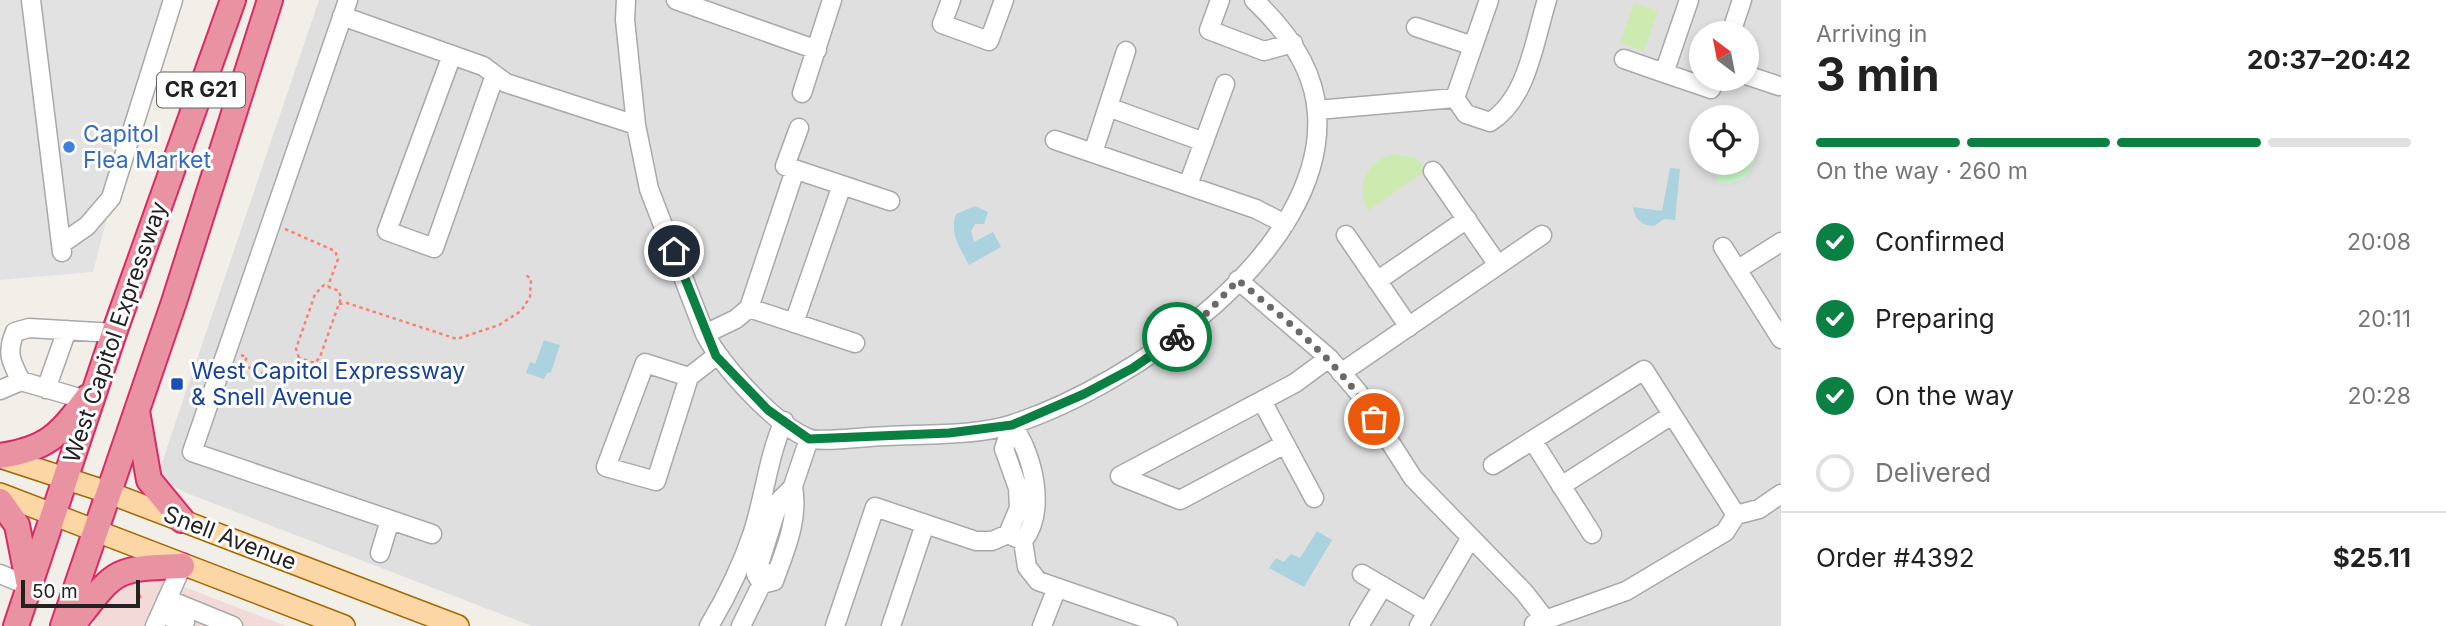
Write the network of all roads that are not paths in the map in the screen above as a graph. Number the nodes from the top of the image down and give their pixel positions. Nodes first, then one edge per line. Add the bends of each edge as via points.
1 (30, 0) edge
2 (173, 0) edge
3 (233, 0) edge
4 (271, 0) edge
5 (626, 0) edge
6 (676, 0) edge
7 (832, 0) edge
8 (951, 0) edge
9 (1004, 0) edge
10 (1220, 0) edge
11 (1254, 0) edge
12 (1489, 0) edge
13 (1548, 0) edge
14 (1689, 0) edge
15 (1742, 0) edge
16 (709, 6) edge
17 (345, 8) edge
18 (1735, 21) edge
19 (1416, 27) dead end
20 (1293, 43) junction
21 (1473, 46) junction
22 (817, 50) junction
23 (1126, 51) dead end
24 (452, 55) junction
25 (1624, 60) dead end
26 (1664, 73) junction
27 (495, 75) junction
28 (1759, 79) edge
29 (1689, 82) edge
30 (1226, 84) dead end
31 (1779, 86) dead end
32 (802, 93) dead end
33 (1455, 99) junction
34 (1108, 107) junction
35 (1317, 110) junction
36 (636, 125) junction
37 (799, 128) dead end
38 (1055, 140) dead end
39 (1204, 142) junction
40 (1093, 153) junction
41 (795, 170) junction
42 (1433, 171) dead end
43 (842, 185) junction
44 (1188, 185) junction
45 (890, 201) dead end
46 (1467, 219) junction
47 (1285, 224) junction
48 (1346, 235) dead end
49 (1542, 235) dead end
50 (1781, 242) edge
51 (1723, 247) dead end
52 (1498, 265) junction
53 (1737, 270) junction
54 (1238, 280) junction
55 (1377, 281) junction
56 (750, 308) junction
57 (794, 323) junction
58 (1409, 327) junction
59 (67, 330) junction
60 (114, 333) junction
61 (705, 334) junction
62 (1781, 340) edge
63 (855, 343) dead end
64 (716, 356) junction
65 (1329, 358) junction
66 (1341, 373) junction
67 (689, 377) junction
68 (20, 381) junction
69 (46, 389) junction
70 (0, 390) edge
71 (92, 391) junction
72 (1262, 401) junction
73 (136, 407) junction
74 (1672, 415) junction
75 (784, 421) junction
76 (1012, 425) junction
77 (809, 439) junction
78 (1532, 440) junction
79 (1285, 444) junction
80 (0, 456) edge
81 (1493, 465) dead end
82 (64, 480) junction
83 (793, 486) junction
84 (1561, 486) junction
85 (107, 492) junction
86 (0, 494) edge
87 (1781, 494) edge
88 (1314, 498) dead end
89 (0, 501) edge
90 (53, 513) junction
91 (1736, 515) junction
92 (182, 520) junction
93 (390, 520) junction
94 (925, 524) junction
95 (95, 530) junction
96 (761, 533) junction
97 (432, 534) dead end
98 (1591, 534) dead end
99 (1016, 537) junction
100 (1470, 539) junction
101 (380, 552) dead end
102 (182, 566) junction
103 (0, 574) edge
104 (1362, 574) dead end
105 (762, 584) junction
106 (29, 586) junction
107 (1383, 586) junction
108 (1056, 590) junction
109 (161, 613) edge
110 (1423, 619) edge
111 (185, 622) dead end
112 (331, 624) edge
113 (1541, 624) edge
114 (16, 626) edge
115 (72, 626) edge
116 (233, 626) edge
117 (458, 626) edge
118 (709, 626) edge
119 (741, 626) edge
120 (835, 626) edge
121 (891, 626) edge
122 (1042, 626) edge
123 (1168, 626) edge
124 (1359, 626) edge

1 - 2 lane via 61,248 111,198
3 - 60 highway, West Capitol Expressway / CR G21
4 - 73 highway, West Capitol Expressway / CR G21
5 - 36 lane
6 - 16 lane
7 - 22 lane
8 - 9 lane via 942,24 989,41
10 - 20 lane via 1209,30 1264,51
11 - 20 lane
12 - 21 lane
13 - 33 lane via 1520,90 1506,112 1490,122 1466,114
14 - 26 lane
15 - 18 lane
16 - 22 lane
17 - 24 lane
17 - 93 lane via 192,452
19 - 21 lane
20 - 35 lane via 1307,71
21 - 33 lane
22 - 32 lane
23 - 34 lane
24 - 27 lane
24 - 27 lane via 387,231 434,248
25 - 26 lane
26 - 29 lane
27 - 36 lane via 506,83
28 - 31 lane
30 - 39 lane
33 - 35 lane
34 - 39 lane
34 - 40 lane
35 - 47 lane via 1310,168
36 - 61 lane via 649,189
37 - 41 lane via 785,166
38 - 40 lane
39 - 44 lane
40 - 44 lane
41 - 43 lane
41 - 56 lane
42 - 46 lane
43 - 45 lane
43 - 57 lane
44 - 47 lane
46 - 52 lane
46 - 55 lane
47 - 54 lane
48 - 55 lane
49 - 52 lane
50 - 53 lane
51 - 53 lane
52 - 58 lane
53 - 62 lane
54 - 65 lane
54 - 76 lane via 1209,311 1133,368
55 - 58 lane
56 - 57 lane
56 - 61 lane
57 - 63 lane
58 - 66 lane
59 - 60 lane
59 - 68 lane via 15,332 9,357
59 - 69 lane
60 - 71 highway, West Capitol Expressway / CR G21
61 - 64 lane
64 - 67 lane
64 - 75 lane
65 - 66 lane
65 - 72 lane
66 - 100 lane via 1413,478
67 - 67 lane via 645,363 606,467 656,481
68 - 69 lane
68 - 70 lane
69 - 71 lane
71 - 80 highway via 45,444
71 - 82 highway, West Capitol Expressway / CR G21
72 - 79 lane
72 - 79 lane via 1120,476 1180,500
73 - 85 highway, West Capitol Expressway / CR G21
73 - 92 highway via 149,480
74 - 78 lane via 1644,370
74 - 84 lane
74 - 91 lane
75 - 77 lane
75 - 96 lane via 772,448
76 - 77 lane via 949,433
76 - 99 lane via 1004,449 1018,488
77 - 83 lane
78 - 81 lane
78 - 84 lane
79 - 88 lane
80 - 82 main road, Snell Avenue
82 - 85 main road, Snell Avenue
82 - 90 highway, West Capitol Expressway / CR G21
83 - 96 lane
83 - 105 lane
84 - 98 lane
85 - 92 main road, Snell Avenue
85 - 95 highway, West Capitol Expressway / CR G21
86 - 90 main road, Snell Avenue
87 - 91 lane via 1759,509
89 - 106 highway via 17,526
90 - 95 main road, Snell Avenue
90 - 106 highway, West Capitol Expressway / CR G21
91 - 113 lane via 1725,531 1626,591
92 - 117 main road, Snell Avenue
93 - 97 lane
93 - 101 lane
94 - 99 lane via 976,541
94 - 120 lane via 875,507
94 - 121 lane
95 - 102 main road, Snell Avenue
95 - 115 highway, West Capitol Expressway / CR G21
96 - 105 lane via 757,574
96 - 118 lane
99 - 108 lane via 1027,567 1038,581
100 - 110 lane
100 - 113 lane via 1524,593
102 - 109 lane
102 - 112 main road, Snell Avenue
102 - 115 highway via 135,567 123,572 104,584
103 - 106 lane
104 - 107 lane
105 - 119 lane
106 - 114 highway, West Capitol Expressway / CR G21
107 - 110 lane
107 - 124 lane
108 - 122 lane
108 - 123 lane
109 - 111 lane
109 - 116 lane

